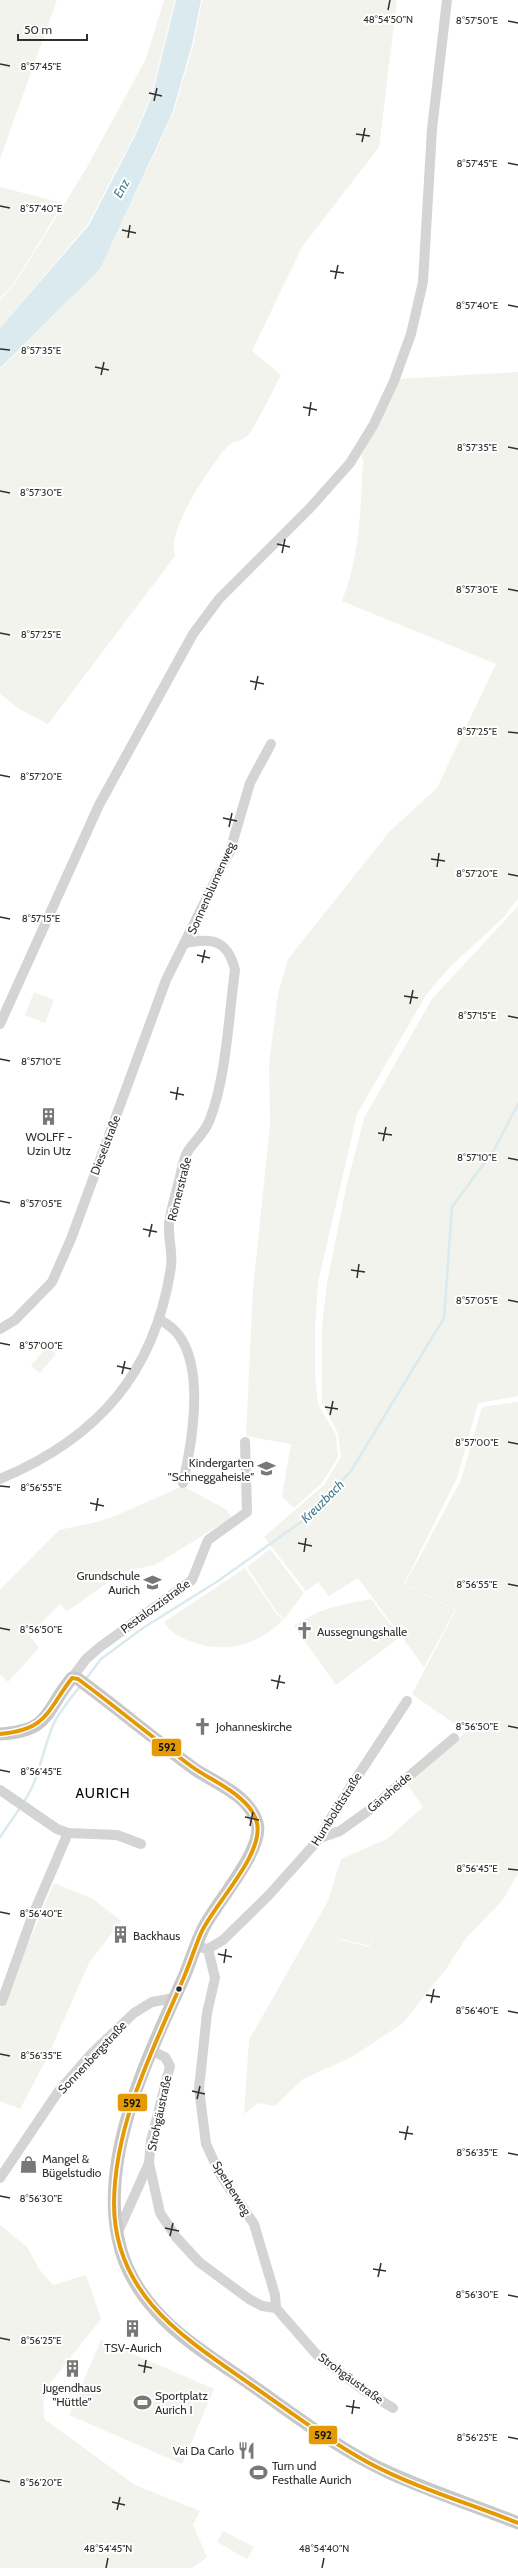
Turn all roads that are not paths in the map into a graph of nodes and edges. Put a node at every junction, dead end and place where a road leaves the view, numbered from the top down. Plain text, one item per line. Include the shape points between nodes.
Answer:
1 (447, 0) edge
2 (271, 744) dead end
3 (186, 943) junction
4 (0, 1024) edge
5 (159, 1319) junction
6 (0, 1329) edge
7 (245, 1442) dead end
8 (0, 1479) edge
9 (184, 1483) dead end
10 (79, 1680) junction
11 (407, 1701) dead end
12 (0, 1734) edge
13 (454, 1738) dead end
14 (0, 1790) edge
15 (68, 1833) junction
16 (320, 1838) junction
17 (141, 1844) dead end
18 (203, 1948) junction
19 (174, 1998) junction
20 (2, 2001) dead end
21 (150, 2050) junction
22 (149, 2163) junction
23 (0, 2178) edge
24 (117, 2237) junction
25 (276, 2308) junction
26 (393, 2408) dead end
27 (518, 2523) edge

1 - 4 street via 431,136 427,247 423,282 411,334 394,380 374,424 350,463 305,514 218,599 193,634 99,804
2 - 3 street, Sonnenblumenweg via 250,783 230,851
3 - 5 street, Römerstraße via 205,940 219,944 229,952 235,970 225,1048 212,1113 203,1133 186,1156 172,1206 169,1226 171,1266
3 - 6 street, Dieselstraße via 177,955 166,980 71,1239 52,1282 15,1320
5 - 8 street, Römerstraße via 150,1344 134,1373 104,1412 76,1438 23,1469
5 - 9 street via 172,1327 182,1340 192,1378 193,1422
7 - 10 street, Pestalozzistraße via 247,1512 208,1540 192,1580 86,1659
10 - 12 main road via 36,1727 27,1731
10 - 18 main road via 197,1771 225,1786 249,1809 257,1823 255,1846 212,1913
11 - 16 street, Humboldtstraße via 336,1809
13 - 16 street, Gänsheide via 368,1811 340,1831
14 - 15 street via 57,1829
15 - 17 street via 117,1835
15 - 20 street via 32,1917
16 - 18 street, Humboldtstraße via 268,1896 223,1940
18 - 19 main road
18 - 25 street, Sperberweg via 214,1978 207,2013 199,2089 206,2144 221,2176 254,2224 275,2295
19 - 21 main road
19 - 23 street, Sonnenbergstraße via 152,2002 134,2013 91,2054 58,2092
21 - 22 street, Strohgäustraße via 165,2057 170,2066 151,2141
21 - 24 main road via 118,2160 114,2202
22 - 24 street
22 - 25 street, Strohgäustraße via 160,2213 176,2237 199,2262 223,2281 262,2306
24 - 27 main road via 140,2292 158,2313 215,2360 315,2431 348,2451 392,2473
25 - 26 street, Strohgäustraße via 317,2355 365,2391

